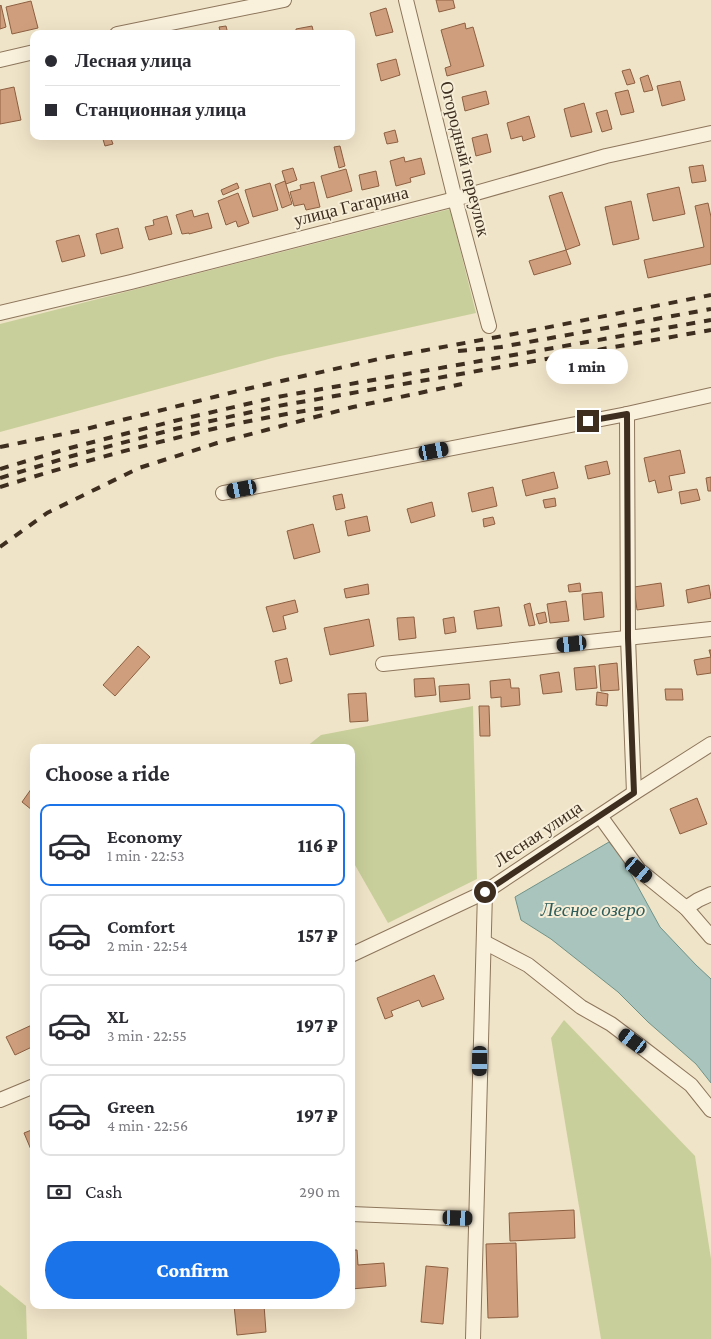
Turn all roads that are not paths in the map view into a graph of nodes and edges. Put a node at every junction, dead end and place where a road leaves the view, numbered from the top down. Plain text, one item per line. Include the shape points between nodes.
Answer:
1 (284, 0) edge
2 (406, 0) edge
3 (137, 30) edge
4 (30, 53) edge
5 (0, 60) edge
6 (711, 133) edge
7 (454, 199) junction
8 (0, 313) edge
9 (489, 326) dead end
10 (711, 395) edge
11 (627, 414) junction
12 (223, 493) dead end
13 (711, 629) edge
14 (628, 638) junction
15 (383, 664) dead end
16 (711, 744) edge
17 (634, 793) junction
18 (600, 816) junction
19 (485, 892) junction
20 (711, 894) edge
21 (686, 908) junction
22 (711, 937) edge
23 (484, 942) junction
24 (355, 954) edge
25 (30, 1088) edge
26 (0, 1100) edge
27 (711, 1110) edge
28 (355, 1214) edge
29 (476, 1219) junction
30 (473, 1339) edge

1 - 3 street
2 - 7 street, Огородный переулок
4 - 5 street
6 - 7 street, улица Гагарина via 606,156
7 - 8 street, улица Гагарина
7 - 9 street, Огородный переулок
10 - 11 street
11 - 12 street
11 - 14 street
13 - 14 street
14 - 15 street
14 - 17 street
16 - 17 street, Лесная улица
17 - 18 street, Лесная улица
18 - 19 street, Лесная улица
18 - 21 street via 639,870
19 - 23 street
19 - 24 street, Лесная улица
20 - 21 street
21 - 22 street
23 - 27 street via 528,964 581,1007 611,1024 691,1085
23 - 29 street
25 - 26 street
28 - 29 street
29 - 30 street

